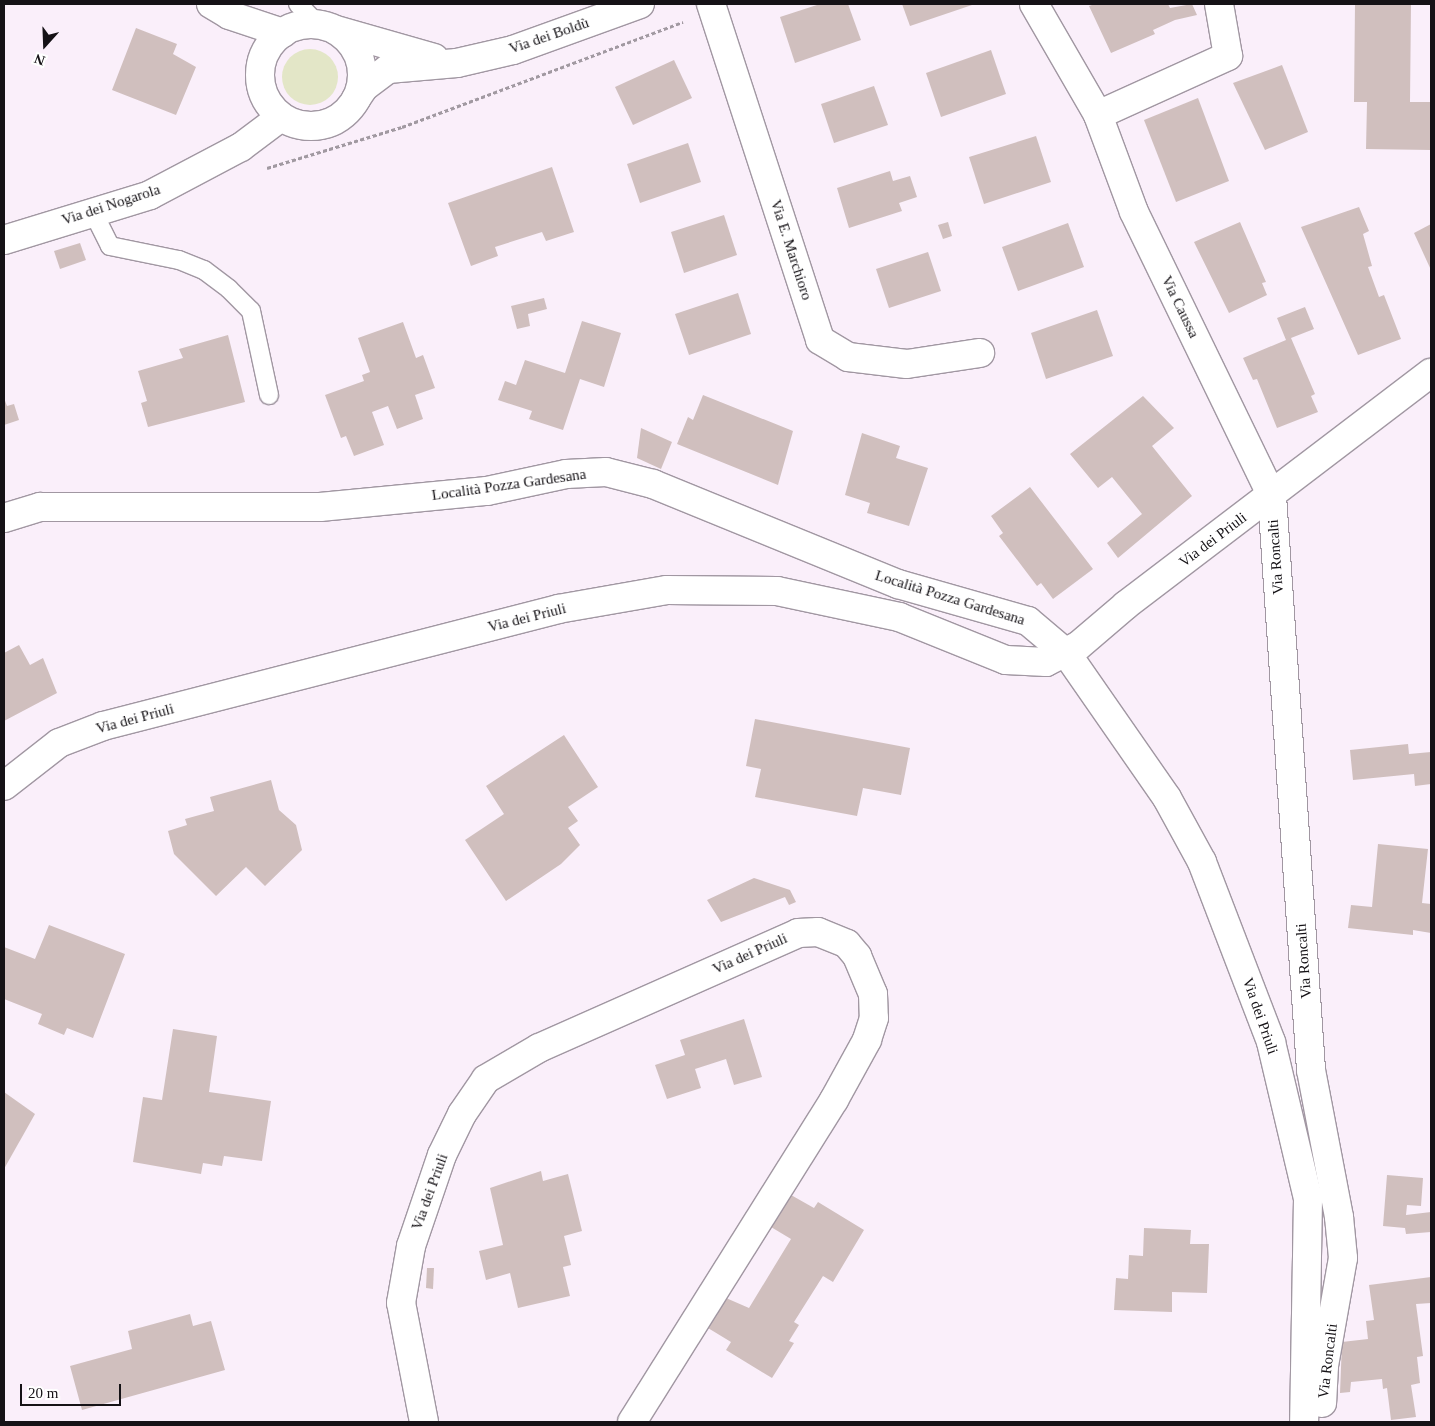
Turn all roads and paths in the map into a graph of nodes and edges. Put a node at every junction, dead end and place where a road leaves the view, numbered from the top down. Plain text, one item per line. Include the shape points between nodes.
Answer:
1 (298, 4) edge
2 (640, 4) edge
3 (1034, 4) edge
4 (1219, 4) edge
5 (712, 5) edge
6 (220, 10) edge
7 (322, 26) junction
8 (282, 33) junction
9 (262, 61) junction
10 (457, 62) junction
11 (262, 92) junction
12 (354, 103) junction
13 (1098, 115) junction
14 (281, 117) junction
15 (241, 147) junction
16 (265, 168) dead end
17 (92, 210) junction
18 (4, 240) edge
19 (980, 353) dead end
20 (1431, 374) edge
21 (269, 396) dead end
22 (1272, 496) junction
23 (4, 518) edge
24 (1067, 654) junction
25 (4, 786) edge
26 (424, 1422) edge
27 (632, 1422) edge
28 (1304, 1422) edge
29 (1321, 1422) edge

1 - 7 lane
2 - 10 street, Via dei Boldù via 513,50
3 - 13 street, Via Caussa
4 - 13 street via 1228,56
5 - 16 path via 668,30 402,127
5 - 19 street, Via E. Marchioro via 820,340 848,357 907,364
6 - 8 street
6 - 9 street
7 - 8 street, Via dei Boldù via 293,27
7 - 10 street, Via dei Boldù via 419,56
7 - 12 street via 340,34 359,58 360,89
8 - 9 street
9 - 11 street
10 - 12 street, Via dei Boldù via 388,70 364,87
11 - 14 street
11 - 15 street
12 - 14 street, Via dei Boldù via 328,123 304,125
13 - 22 street, Via Caussa via 1134,212
14 - 15 street, Via dei Nogarola
15 - 17 street, Via dei Nogarola via 150,195
17 - 18 street, Via dei Nogarola
17 - 21 lane via 110,246 179,260 204,270 251,311
20 - 22 street, Via dei Priuli
22 - 24 street, Via dei Priuli
22 - 29 street, Via Roncalti via 1311,1070 1339,1217 1343,1258 1324,1366
23 - 24 street, Località Pozza Gardesana via 40,507 320,507 487,491 566,474 606,472 654,484 898,584 1028,621
24 - 25 street, Via dei Priuli via 1046,662 1006,660 900,617 777,591 667,590 558,609 103,726 60,742
24 - 28 street, Via dei Priuli via 1162,790 1202,862 1271,1042 1308,1199
26 - 27 street, Via dei Priuli via 401,1303 411,1246 442,1155 462,1114 486,1079 539,1048 798,933 818,932 847,944 857,956 873,994 874,1018 867,1040 834,1100

